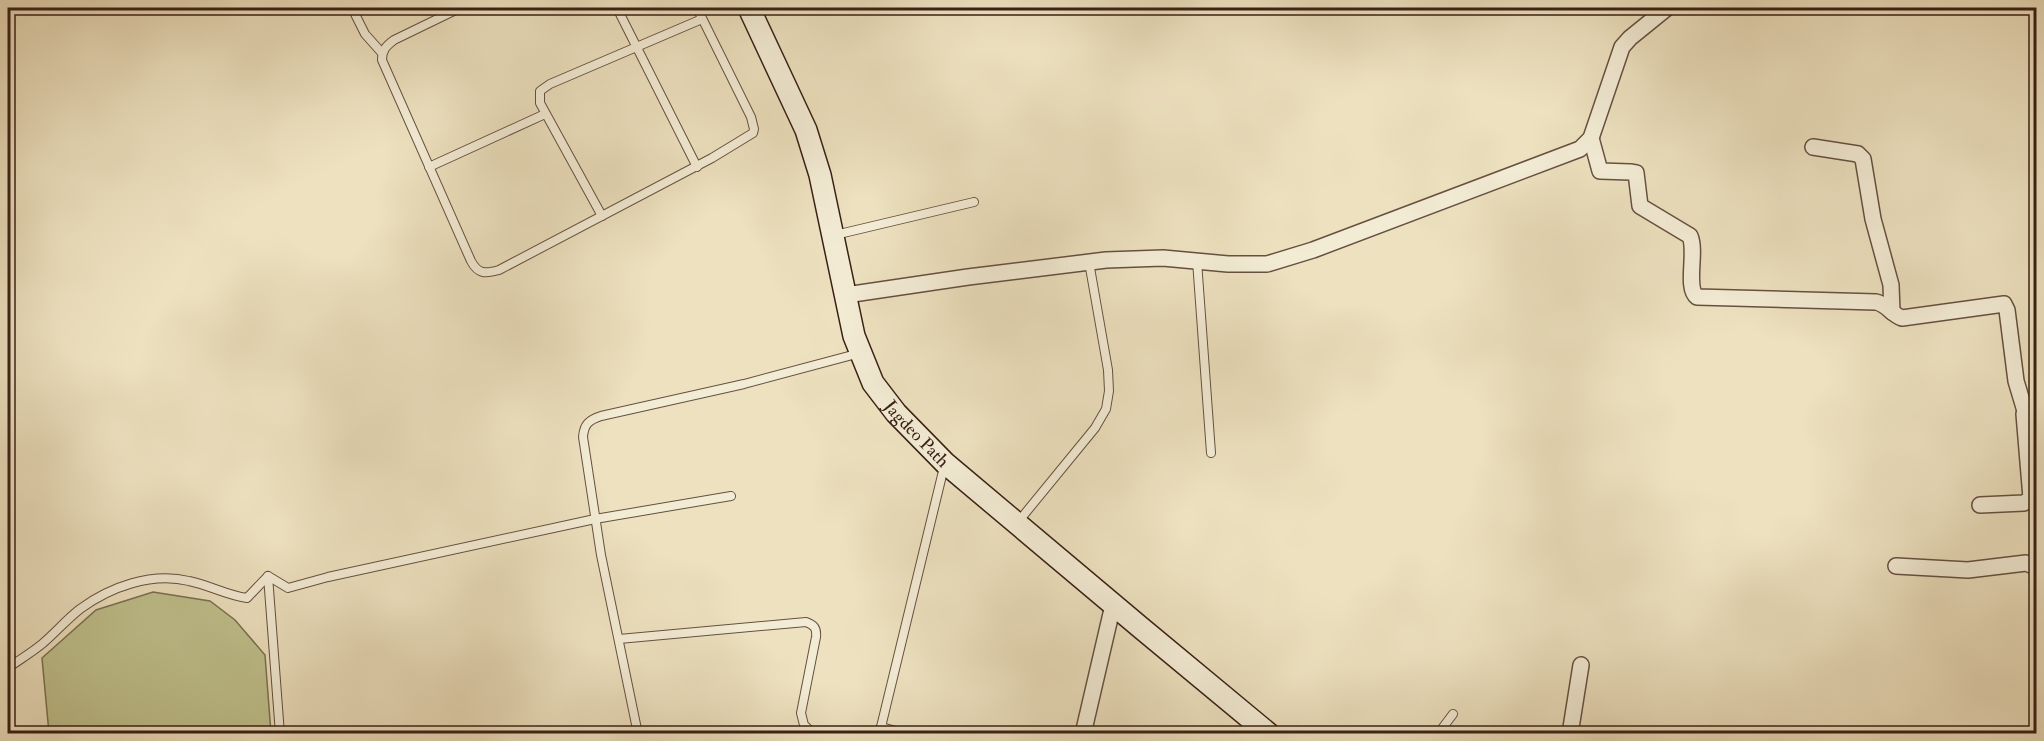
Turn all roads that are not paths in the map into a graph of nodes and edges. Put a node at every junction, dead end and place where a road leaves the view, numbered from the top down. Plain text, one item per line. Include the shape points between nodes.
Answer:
1 (352, 8) edge
2 (460, 8) edge
3 (617, 8) edge
4 (697, 8) edge
5 (749, 8) edge
6 (1667, 8) edge
7 (702, 19) junction
8 (637, 48) junction
9 (382, 53) junction
10 (545, 114) junction
11 (1591, 138) junction
12 (1812, 147) dead end
13 (697, 166) junction
14 (429, 167) junction
15 (974, 202) dead end
16 (602, 216) junction
17 (833, 236) junction
18 (1197, 261) junction
19 (1089, 262) junction
20 (846, 295) junction
21 (1892, 312) junction
22 (861, 353) junction
23 (2031, 408) edge
24 (1211, 453) dead end
25 (945, 463) junction
26 (731, 496) dead end
27 (1980, 505) dead end
28 (596, 519) junction
29 (1017, 523) junction
30 (1896, 566) dead end
31 (2037, 567) edge
32 (268, 576) junction
33 (1113, 605) junction
34 (619, 639) junction
35 (8, 642) edge
36 (1581, 665) dead end
37 (10, 666) edge
38 (1453, 714) dead end
39 (879, 730) edge
40 (810, 732) edge
41 (280, 734) edge
42 (638, 734) edge
43 (908, 734) edge
44 (1083, 734) edge
45 (1269, 734) edge
46 (1438, 734) edge
47 (1570, 734) edge

1 - 9 lane via 365,34
2 - 9 lane via 394,40
3 - 8 lane
4 - 7 lane
5 - 17 main road, Jagdeo Path via 806,130
6 - 11 street via 1622,48
7 - 8 lane
7 - 13 lane via 754,129
8 - 10 lane via 543,88 539,98
8 - 13 lane
9 - 14 lane via 384,67
10 - 14 lane
10 - 16 lane
11 - 18 street via 1572,153 1287,258 1267,264
11 - 21 street via 1600,171 1636,174 1640,206 1690,236 1691,286 1695,296 1876,302
12 - 21 street via 1858,154 1863,159 1891,285
13 - 16 lane
14 - 16 lane via 471,261 483,273 499,270
15 - 17 lane
17 - 20 main road, Jagdeo Path
18 - 19 street via 1136,258
18 - 24 lane
19 - 20 street
19 - 29 lane via 1108,370 1110,392 1106,409 1095,428
20 - 22 main road, Jagdeo Path
21 - 23 street via 1902,318 2004,304 2016,381
22 - 25 main road, Jagdeo Path via 884,398
22 - 28 lane via 589,421 583,437
23 - 27 street via 2031,498 2024,503
25 - 29 main road, Jagdeo Path
25 - 39 lane
26 - 28 lane
28 - 32 lane via 288,588
28 - 34 lane
29 - 33 main road, Jagdeo Path
30 - 31 street via 1968,570 2026,562
32 - 37 lane via 247,598 166,578 119,587 79,610 44,643
32 - 41 lane
33 - 44 street
33 - 45 main road, Jagdeo Path
34 - 40 lane via 811,624 816,637 801,713
34 - 42 lane
35 - 37 lane
36 - 47 street
38 - 46 lane
39 - 43 lane

